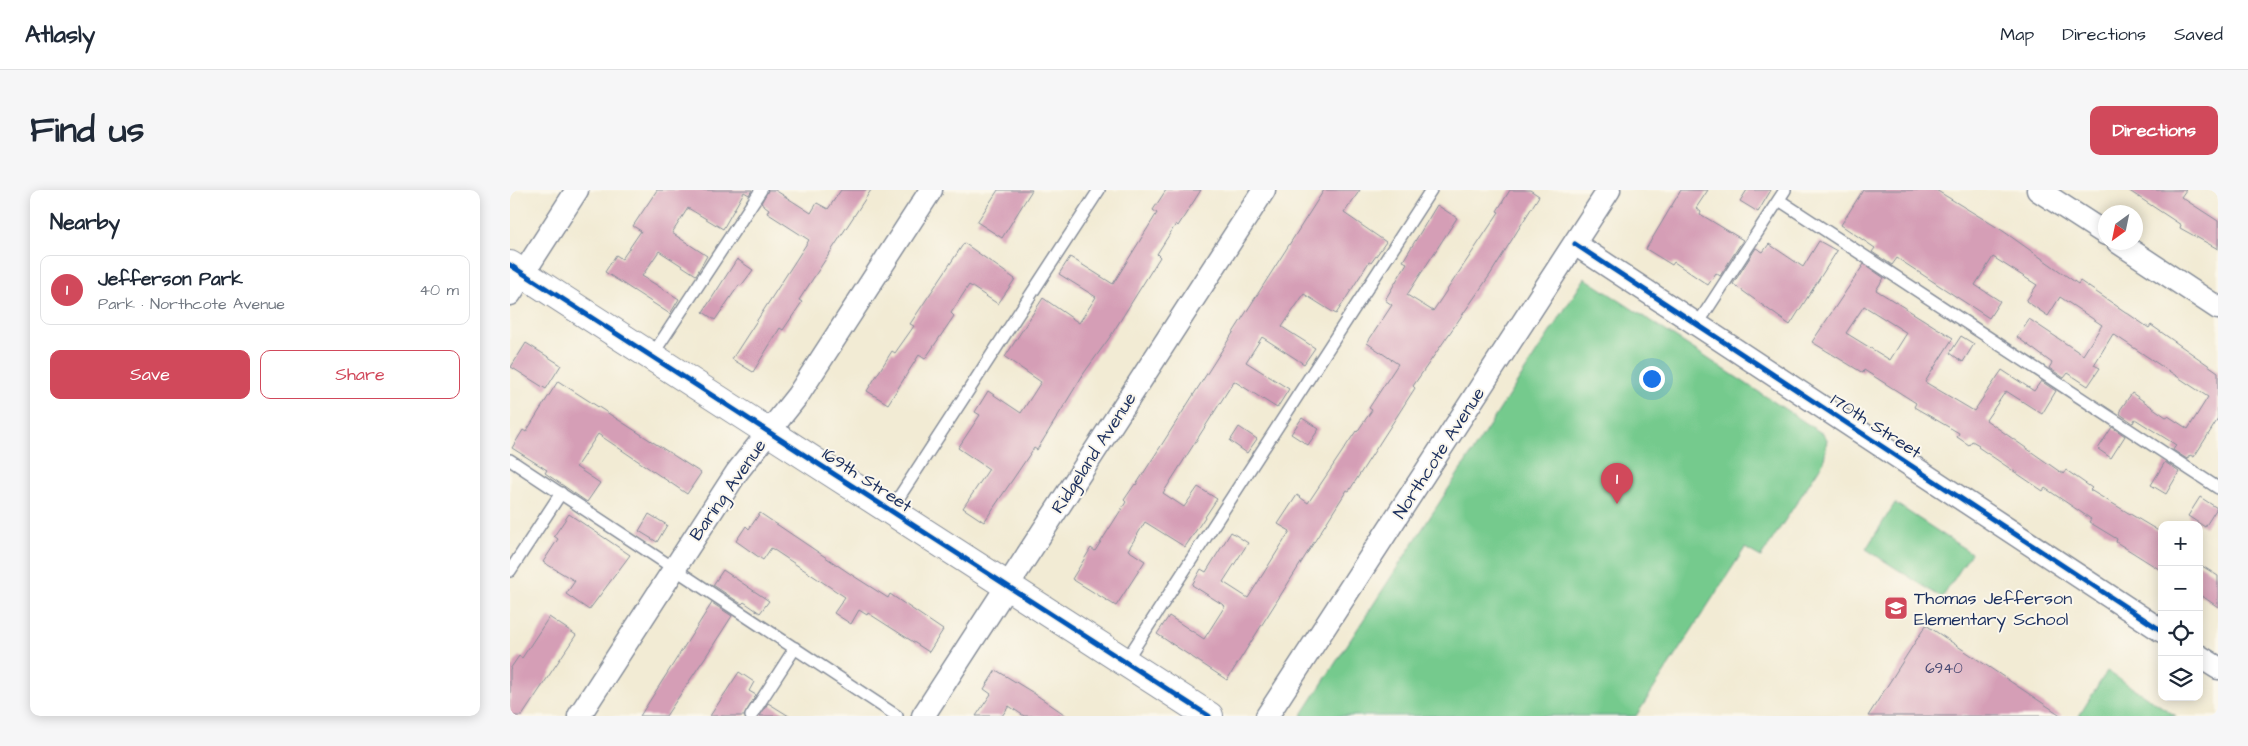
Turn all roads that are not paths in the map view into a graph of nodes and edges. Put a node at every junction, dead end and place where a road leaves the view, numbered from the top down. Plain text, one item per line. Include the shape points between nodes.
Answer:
1 (577, 190) edge
2 (761, 190) edge
3 (931, 190) edge
4 (1098, 190) edge
5 (1264, 190) edge
6 (1431, 190) edge
7 (1609, 190) edge
8 (2038, 190) edge
9 (1782, 195) edge
10 (2098, 229) edge
11 (1575, 244) junction
12 (2130, 250) edge
13 (514, 278) edge
14 (2218, 308) edge
15 (1697, 325) junction
16 (651, 357) junction
17 (768, 432) junction
18 (510, 460) edge
19 (2218, 488) edge
20 (561, 493) junction
21 (890, 511) junction
22 (675, 568) junction
23 (510, 572) edge
24 (1007, 587) junction
25 (2158, 628) edge
26 (795, 648) junction
27 (2203, 659) edge
28 (1125, 662) junction
29 (2218, 668) edge
30 (578, 716) edge
31 (751, 716) edge
32 (897, 716) edge
33 (923, 716) edge
34 (1209, 716) edge
35 (1267, 716) edge

1 - 13 street
2 - 16 lane
3 - 17 street, Baring Avenue via 798,395
4 - 21 lane
5 - 24 street, Ridgeland Avenue
6 - 28 lane
7 - 11 street, Northcote Avenue
8 - 10 street
9 - 15 lane
9 - 19 lane
11 - 15 street, 170th Street
11 - 35 street, Northcote Avenue
12 - 14 street
13 - 16 street, 169th Street
15 - 25 street, 170th Street
16 - 17 street, 169th Street
17 - 21 street, 169th Street
17 - 22 street, Baring Avenue via 737,472
18 - 20 lane
20 - 22 lane
20 - 23 lane
21 - 24 street, 169th Street
22 - 26 lane
22 - 30 street, Baring Avenue
24 - 28 street, 169th Street
24 - 33 street, Ridgeland Avenue
26 - 31 lane
26 - 32 lane
27 - 29 street
28 - 34 street, 169th Street

